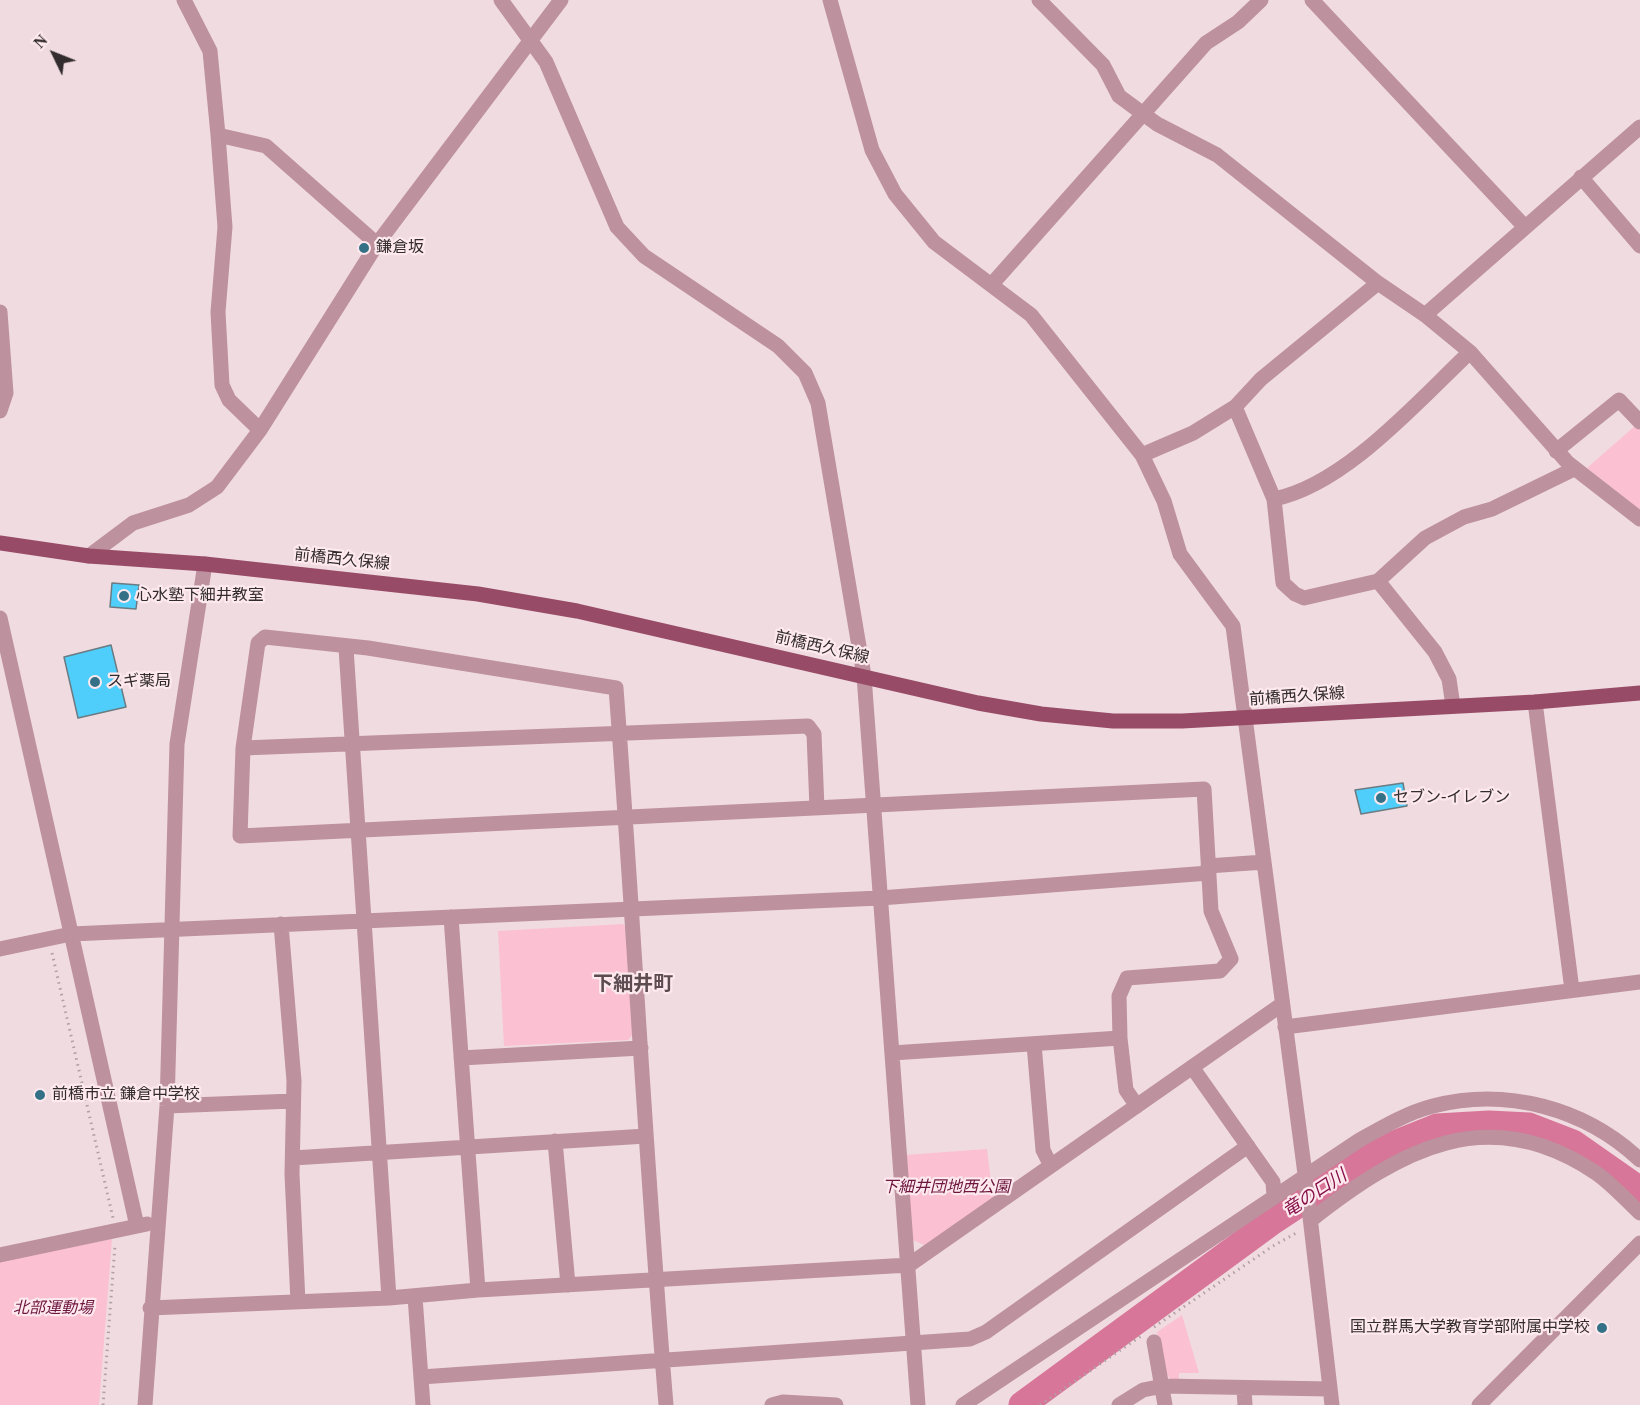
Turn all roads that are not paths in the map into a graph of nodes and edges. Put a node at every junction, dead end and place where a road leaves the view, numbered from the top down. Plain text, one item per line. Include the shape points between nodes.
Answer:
1 (184, 0) edge
2 (501, 0) edge
3 (561, 0) edge
4 (830, 0) edge
5 (1039, 0) edge
6 (1261, 0) edge
7 (1312, 0) edge
8 (530, 40) junction
9 (1143, 112) junction
10 (1640, 128) edge
11 (219, 135) junction
12 (1581, 177) junction
13 (1524, 226) junction
14 (378, 244) junction
15 (1640, 246) edge
16 (1378, 283) junction
17 (992, 284) junction
18 (0, 312) edge
19 (1425, 315) junction
20 (1470, 352) junction
21 (1235, 407) junction
22 (0, 411) edge
23 (1640, 422) edge
24 (260, 430) junction
25 (1556, 451) junction
26 (1142, 455) junction
27 (1574, 468) junction
28 (1274, 499) junction
29 (1640, 519) edge
30 (0, 543) edge
31 (89, 556) junction
32 (205, 564) junction
33 (1378, 581) junction
34 (0, 618) edge
35 (346, 648) junction
36 (864, 676) junction
37 (1640, 693) edge
38 (1535, 702) junction
39 (1453, 705) junction
40 (1246, 718) junction
41 (619, 734) junction
42 (353, 744) junction
43 (243, 748) junction
44 (873, 805) junction
45 (817, 808) junction
46 (626, 817) junction
47 (358, 830) junction
48 (1264, 862) junction
49 (1209, 870) junction
50 (880, 898) junction
51 (633, 909) junction
52 (451, 917) junction
53 (364, 920) junction
54 (281, 924) junction
55 (171, 929) junction
56 (71, 934) junction
57 (0, 949) edge
58 (1640, 982) edge
59 (1572, 990) junction
60 (1281, 1005) junction
61 (1285, 1027) junction
62 (1120, 1038) junction
63 (1034, 1044) junction
64 (641, 1048) junction
65 (892, 1053) junction
66 (461, 1058) junction
67 (1192, 1068) junction
68 (293, 1101) junction
69 (168, 1106) junction
70 (1137, 1106) junction
71 (646, 1136) junction
72 (555, 1142) junction
73 (1248, 1146) junction
74 (468, 1147) junction
75 (379, 1152) junction
76 (293, 1158) junction
77 (1640, 1160) edge
78 (1051, 1166) junction
79 (1306, 1177) junction
80 (1274, 1196) junction
81 (1640, 1213) edge
82 (1310, 1217) junction
83 (158, 1223) junction
84 (137, 1226) junction
85 (1640, 1243) edge
86 (0, 1255) edge
87 (909, 1265) junction
88 (655, 1281) junction
89 (568, 1285) junction
90 (478, 1290) junction
91 (415, 1297) junction
92 (389, 1298) junction
93 (298, 1302) junction
94 (150, 1308) junction
95 (1149, 1335) road end
96 (914, 1343) junction
97 (662, 1360) junction
98 (421, 1377) junction
99 (1163, 1386) junction
100 (1244, 1389) junction
101 (1331, 1397) edge
102 (145, 1405) edge
103 (423, 1405) edge
104 (666, 1405) edge
105 (772, 1405) edge
106 (836, 1405) edge
107 (918, 1405) edge
108 (963, 1405) edge
109 (1119, 1405) edge
110 (1165, 1405) edge
111 (1245, 1405) edge
112 (1479, 1405) edge

1 - 11 street via 210,51
2 - 8 street
3 - 8 street
4 - 17 street via 872,150 895,194 934,242
5 - 9 street via 1103,65 1119,96
6 - 9 street via 1238,22 1206,43
7 - 13 street
8 - 14 street
8 - 36 street via 546,62 617,227 644,256 778,346 805,373 818,403
9 - 16 street via 1157,124 1217,154
9 - 17 street
10 - 12 street
11 - 14 street via 266,146
11 - 24 street via 225,227 218,312 222,385 229,400
12 - 13 street
12 - 15 street
13 - 19 street
14 - 24 street
16 - 19 street
16 - 21 street via 1261,379
17 - 26 street via 1031,315
18 - 22 street via 6,393
19 - 20 street
20 - 25 street
20 - 28 street via 1357,458 1289,496
21 - 26 street via 1192,433
21 - 28 street
23 - 25 street via 1619,400
24 - 31 street via 217,487 189,505 133,523
25 - 27 street
26 - 40 street via 1164,501 1180,554 1233,626
27 - 29 street
27 - 33 street via 1425,538
28 - 33 street via 1282,583 1295,594 1304,598
30 - 31 main road, 前橋西久保線
31 - 32 main road, 前橋西久保線
32 - 36 main road, 前橋西久保線 via 478,594 577,611
32 - 55 street via 177,744
33 - 39 street via 1435,652 1449,679
34 - 56 street
35 - 41 street via 368,648 616,688
35 - 42 street
35 - 43 street via 265,637 258,643
36 - 40 main road, 前橋西久保線 via 1041,714 1113,721
36 - 44 street
37 - 38 main road, 前橋西久保線
38 - 39 main road, 前橋西久保線
38 - 59 street
39 - 40 main road, 前橋西久保線
40 - 48 street
41 - 42 street
41 - 45 street via 808,726 814,734
41 - 46 street
42 - 43 street
42 - 47 street
43 - 47 street via 240,836
44 - 45 street
44 - 49 street via 1204,789
44 - 50 street
45 - 46 street
46 - 47 street
46 - 51 street
47 - 53 street
48 - 49 street
48 - 60 street
49 - 50 street
49 - 62 street via 1211,911 1231,959 1220,970 1127,978 1119,996
50 - 51 street
50 - 65 street
51 - 52 street
51 - 64 street
52 - 53 street
52 - 66 street
53 - 54 street
53 - 75 street
54 - 55 street
54 - 68 street
55 - 56 street
55 - 69 street
56 - 57 street
56 - 84 street
58 - 59 street
59 - 61 street
60 - 61 street
60 - 67 street
61 - 79 street
62 - 63 street
62 - 70 street via 1126,1090
63 - 65 street
63 - 78 street via 1043,1150
64 - 66 street
64 - 71 street
65 - 87 street
66 - 74 street
67 - 70 street
67 - 73 street
68 - 69 street
68 - 76 street
69 - 83 street
70 - 78 street
71 - 72 street
71 - 88 street
72 - 74 street
72 - 89 street
73 - 80 street via 1273,1182
73 - 96 street via 986,1332 970,1339
74 - 75 street
74 - 90 street
75 - 76 street
75 - 92 street
76 - 93 street
77 - 79 street via 1589,1122 1537,1104 1482,1097 1432,1107 1391,1123
78 - 87 street
79 - 80 street
79 - 82 street
80 - 108 street
81 - 82 street via 1598,1175 1553,1149 1502,1138 1430,1146 1407,1155
82 - 101 street
83 - 84 street
83 - 94 street
84 - 86 street
85 - 112 street
87 - 88 street
87 - 96 street
88 - 89 street
88 - 97 street
89 - 90 street
90 - 91 street
91 - 92 street
91 - 98 street
92 - 93 street
93 - 94 street
94 - 102 street
95 - 99 street
96 - 97 street
96 - 107 street
97 - 98 street
97 - 104 street
98 - 103 street
99 - 100 street
99 - 109 street via 1143,1389
99 - 110 street
100 - 101 street
100 - 111 street
105 - 106 street

